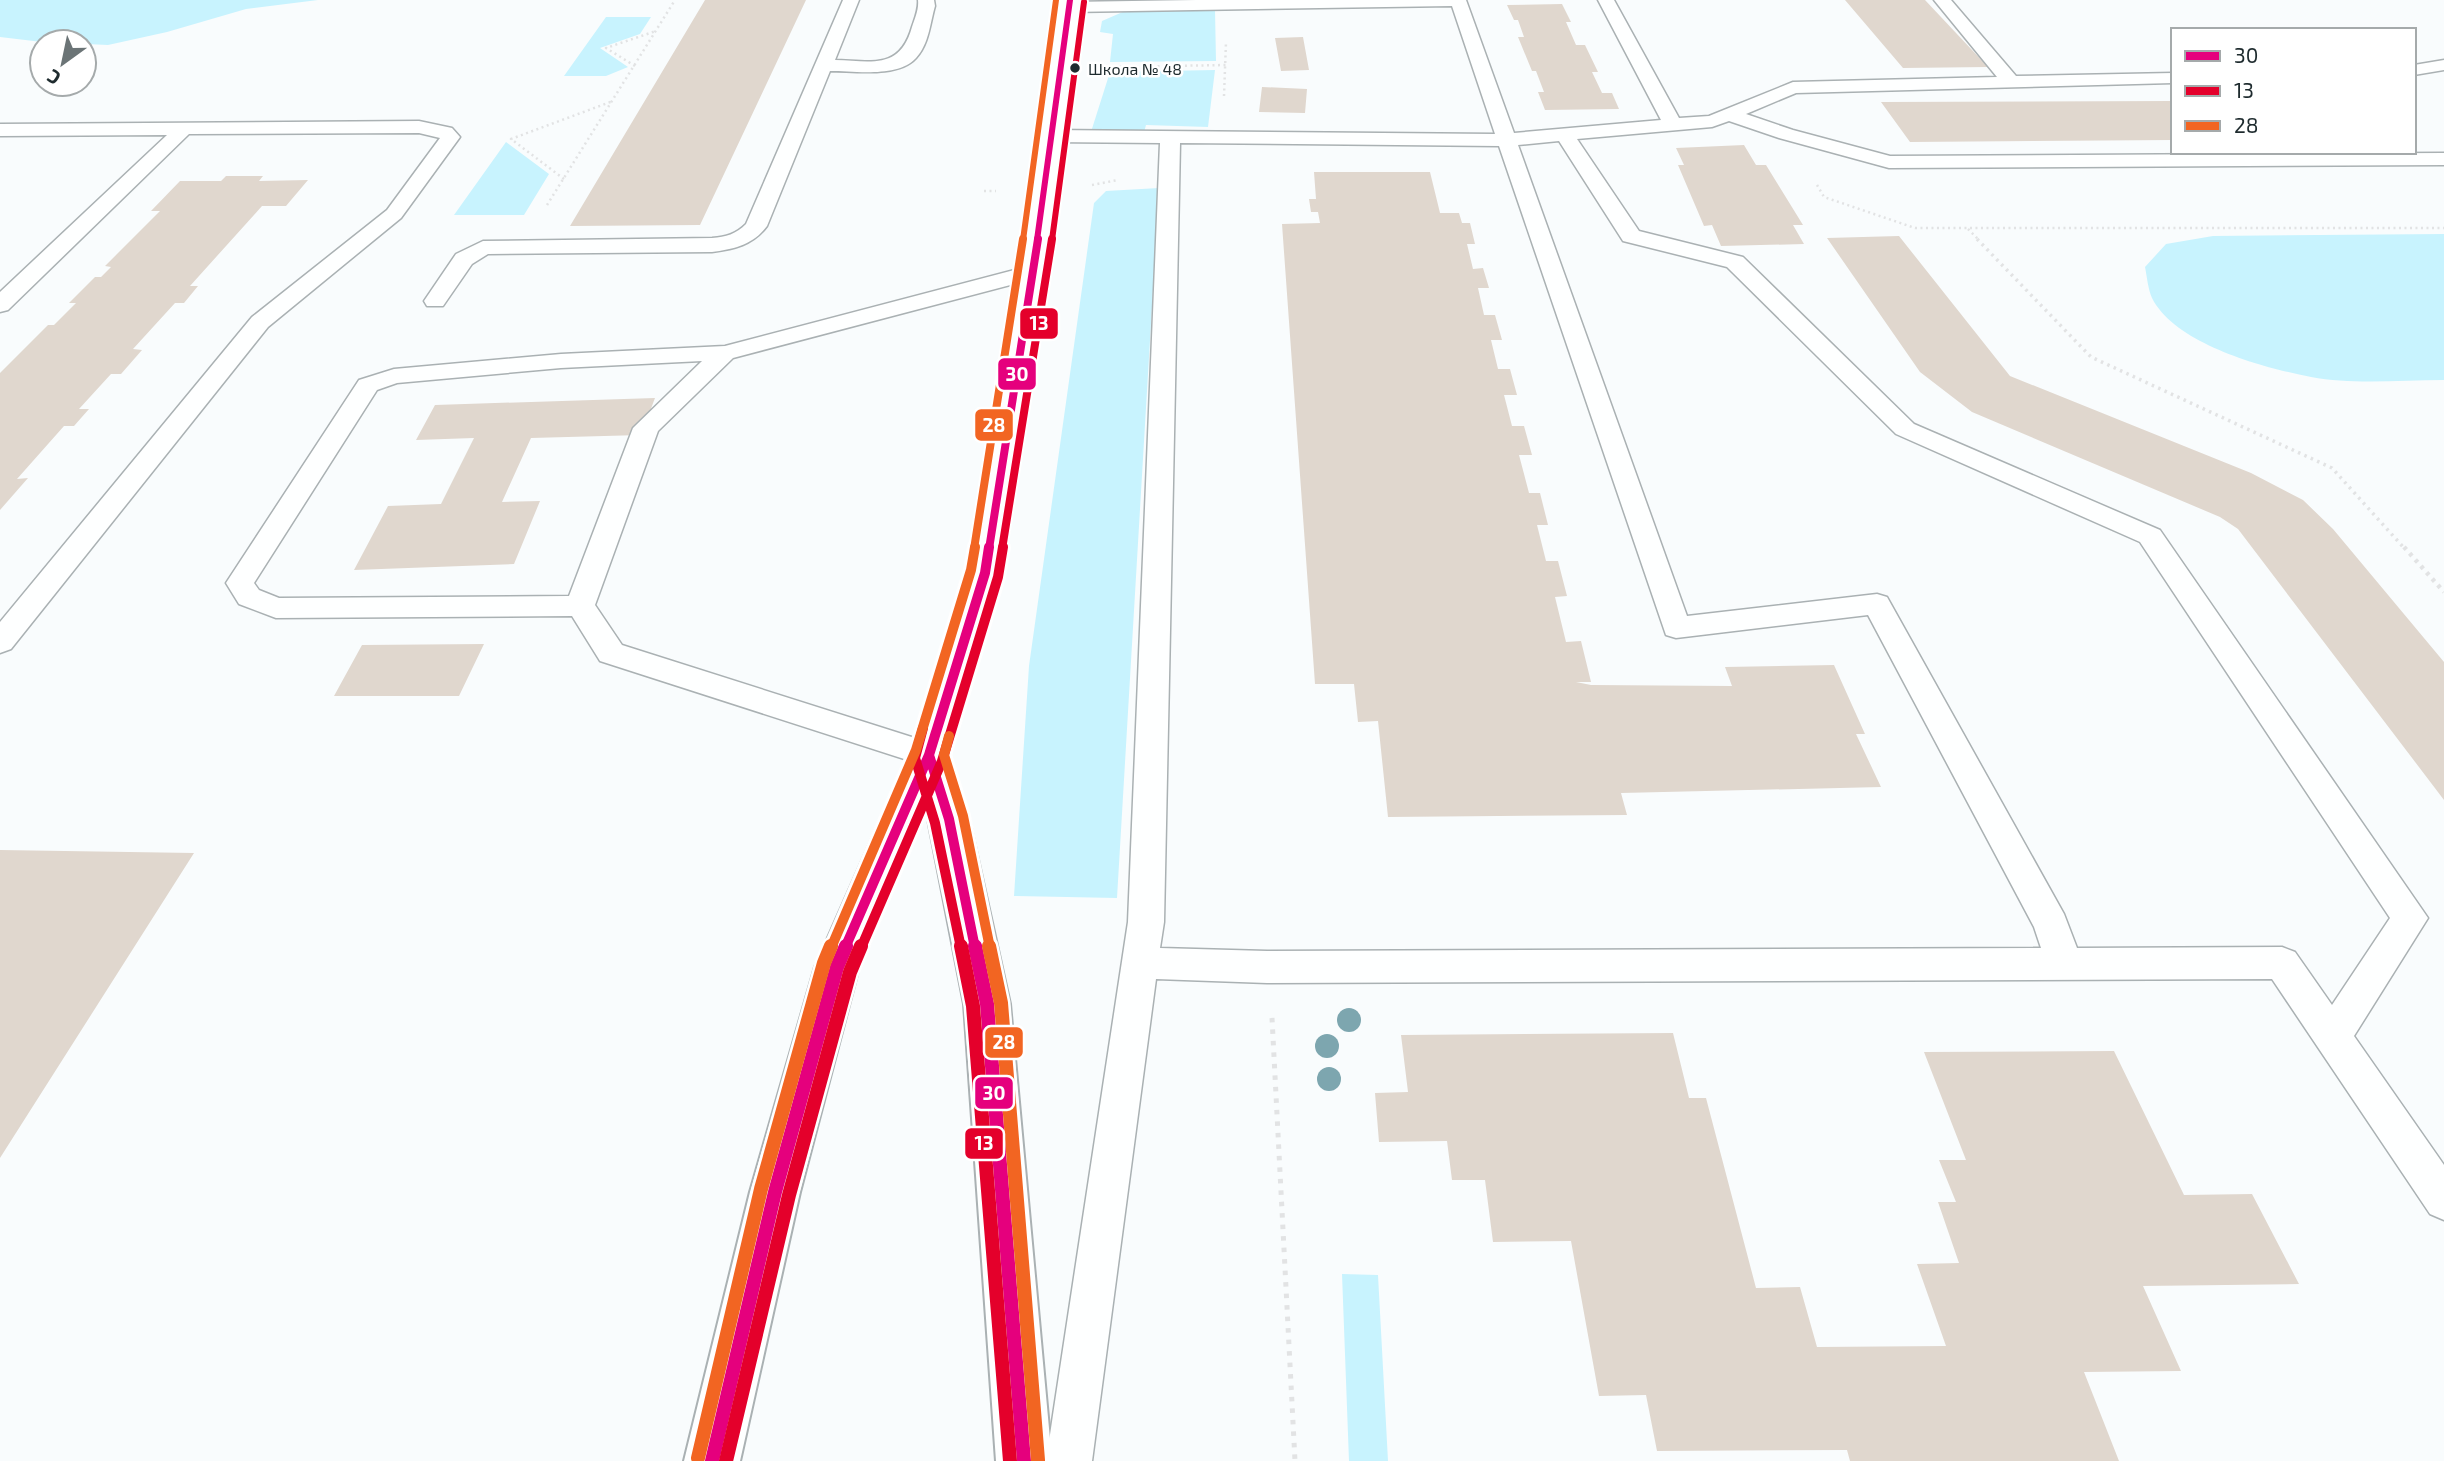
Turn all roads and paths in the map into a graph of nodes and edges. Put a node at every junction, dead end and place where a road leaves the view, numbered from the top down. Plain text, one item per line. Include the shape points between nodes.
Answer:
1 (675, 0) edge
2 (851, 0) edge
3 (926, 0) edge
4 (1458, 0) edge
5 (1606, 0) edge
6 (1942, 0) edge
7 (1287, 2) edge
8 (1069, 4) edge
9 (1227, 5) junction
10 (658, 30) junction
11 (824, 65) junction
12 (1226, 65) junction
13 (2444, 65) edge
14 (635, 66) junction
15 (1106, 67) dead end
16 (2416, 70) edge
17 (2171, 78) edge
18 (2011, 82) junction
19 (613, 100) junction
20 (1728, 114) junction
21 (1674, 124) junction
22 (184, 129) junction
23 (0, 130) edge
24 (1564, 134) junction
25 (1786, 134) junction
26 (1050, 136) junction
27 (1170, 139) junction
28 (1223, 139) junction
29 (1506, 140) junction
30 (2444, 159) edge
31 (564, 179) junction
32 (2444, 228) edge
33 (1968, 229) junction
34 (521, 247) junction
35 (1033, 272) junction
36 (435, 301) dead end
37 (0, 305) edge
38 (725, 353) junction
39 (2444, 592) edge
40 (580, 606) junction
41 (0, 642) edge
42 (929, 755) junction
43 (2064, 962) junction
44 (1140, 963) junction
45 (1267, 967) junction
46 (2333, 1036) junction
47 (2444, 1200) edge
48 (712, 1461) edge
49 (1024, 1461) edge
50 (1069, 1461) edge
51 (1295, 1461) edge

1 - 10 path
2 - 11 lane
3 - 11 lane via 907,57 885,65
4 - 7 lane
4 - 29 lane
5 - 21 lane
6 - 18 lane
7 - 9 lane
8 - 9 lane
8 - 26 street
9 - 12 path
10 - 14 path
10 - 14 path via 606,48
11 - 34 lane via 757,226 748,236 712,246
12 - 15 path
12 - 28 path
13 - 16 lane
14 - 19 path
17 - 18 lane
18 - 20 lane via 1793,88
19 - 31 path
19 - 31 path via 511,139
20 - 21 lane via 1712,121
20 - 25 lane
21 - 24 lane
22 - 23 lane
22 - 37 lane
22 - 41 lane via 419,127 450,137 394,214 260,322
24 - 29 lane
24 - 46 lane via 1631,236 1735,262 1905,429 2150,536 2410,918
25 - 30 lane via 1889,162
25 - 33 path via 1824,197 1915,228
26 - 27 lane
26 - 35 street
27 - 28 lane
27 - 44 lane via 1146,909
28 - 29 lane
29 - 43 lane via 1676,628 1877,604 2050,925
31 - 34 path
32 - 33 path
33 - 39 path via 2091,357 2332,468
34 - 36 lane via 472,252
35 - 38 lane
35 - 42 street via 985,573
38 - 40 lane via 646,428
38 - 40 lane via 394,376 369,385 240,583 249,597 276,608
40 - 42 lane via 611,653
42 - 48 street via 837,967 775,1192
42 - 49 street via 949,818 987,1004
43 - 45 lane
43 - 46 lane via 2282,963
44 - 45 lane
44 - 50 lane
45 - 51 path
46 - 47 lane

